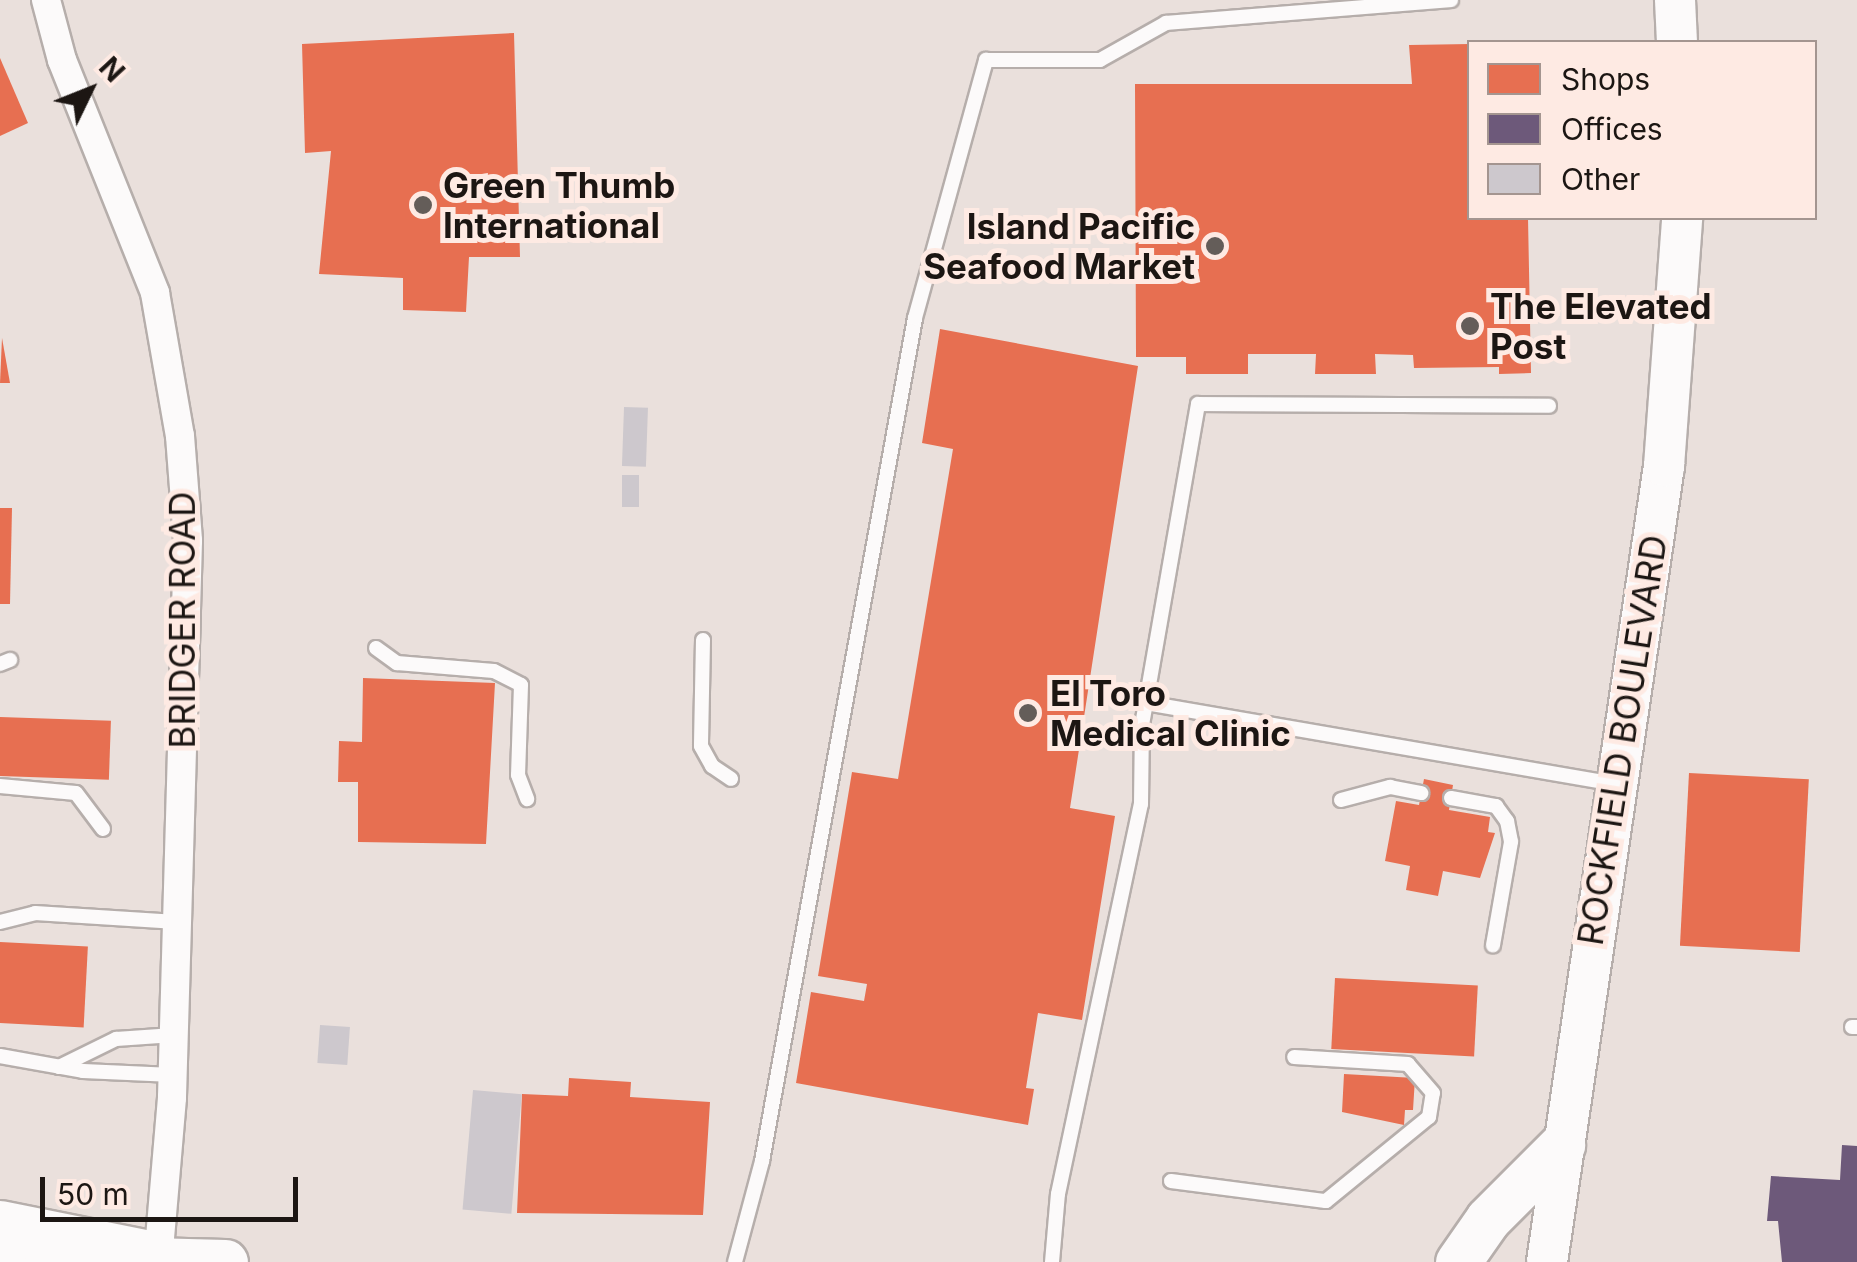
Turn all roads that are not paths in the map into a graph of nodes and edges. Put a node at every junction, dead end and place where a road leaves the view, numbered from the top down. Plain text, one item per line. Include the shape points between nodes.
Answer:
1 (46, 0) edge
2 (1451, 0) edge
3 (1675, 0) edge
4 (1677, 40) edge
5 (1682, 220) edge
6 (1550, 406) dead end
7 (704, 640) dead end
8 (376, 648) dead end
9 (1146, 703) junction
10 (731, 779) dead end
11 (1616, 784) junction
12 (0, 786) edge
13 (1421, 793) dead end
14 (1451, 798) dead end
15 (527, 800) dead end
16 (1341, 800) dead end
17 (103, 829) dead end
18 (0, 922) edge
19 (177, 922) junction
20 (1493, 946) dead end
21 (174, 1035) junction
22 (0, 1056) edge
23 (1294, 1057) dead end
24 (58, 1067) junction
25 (172, 1075) junction
26 (1562, 1145) junction
27 (1171, 1181) dead end
28 (0, 1227) edge
29 (0, 1256) edge
30 (158, 1261) edge
31 (225, 1262) edge
32 (736, 1262) edge
33 (1052, 1262) edge
34 (1458, 1262) edge
35 (1547, 1262) edge

1 - 19 street, BRIDGER ROAD via 62,60 154,293 180,436 188,541
2 - 32 lane via 1166,23 1100,60 986,60 914,318 762,1161
3 - 4 main road
5 - 11 main road, ROCKFIELD BOULEVARD via 1676,375
6 - 9 lane via 1198,404
7 - 10 lane via 701,746 712,766
8 - 15 lane via 397,663 494,671 520,685 518,775
9 - 11 lane
9 - 33 lane via 1140,804 1058,1194
11 - 26 main road, ROCKFIELD BOULEVARD
12 - 17 lane via 76,792
13 - 16 lane via 1390,787
14 - 20 lane via 1496,806 1507,821 1512,842
18 - 19 lane via 36,913
19 - 21 street, BRIDGER ROAD
21 - 24 lane via 116,1039
21 - 25 street, BRIDGER ROAD
22 - 24 lane
23 - 27 lane via 1408,1064 1426,1077 1432,1104 1418,1130 1326,1201
24 - 25 lane
25 - 30 street, BRIDGER ROAD
26 - 34 main road via 1488,1219
26 - 35 main road, ROCKFIELD BOULEVARD
28 - 30 highway
29 - 30 main road
30 - 31 main road

